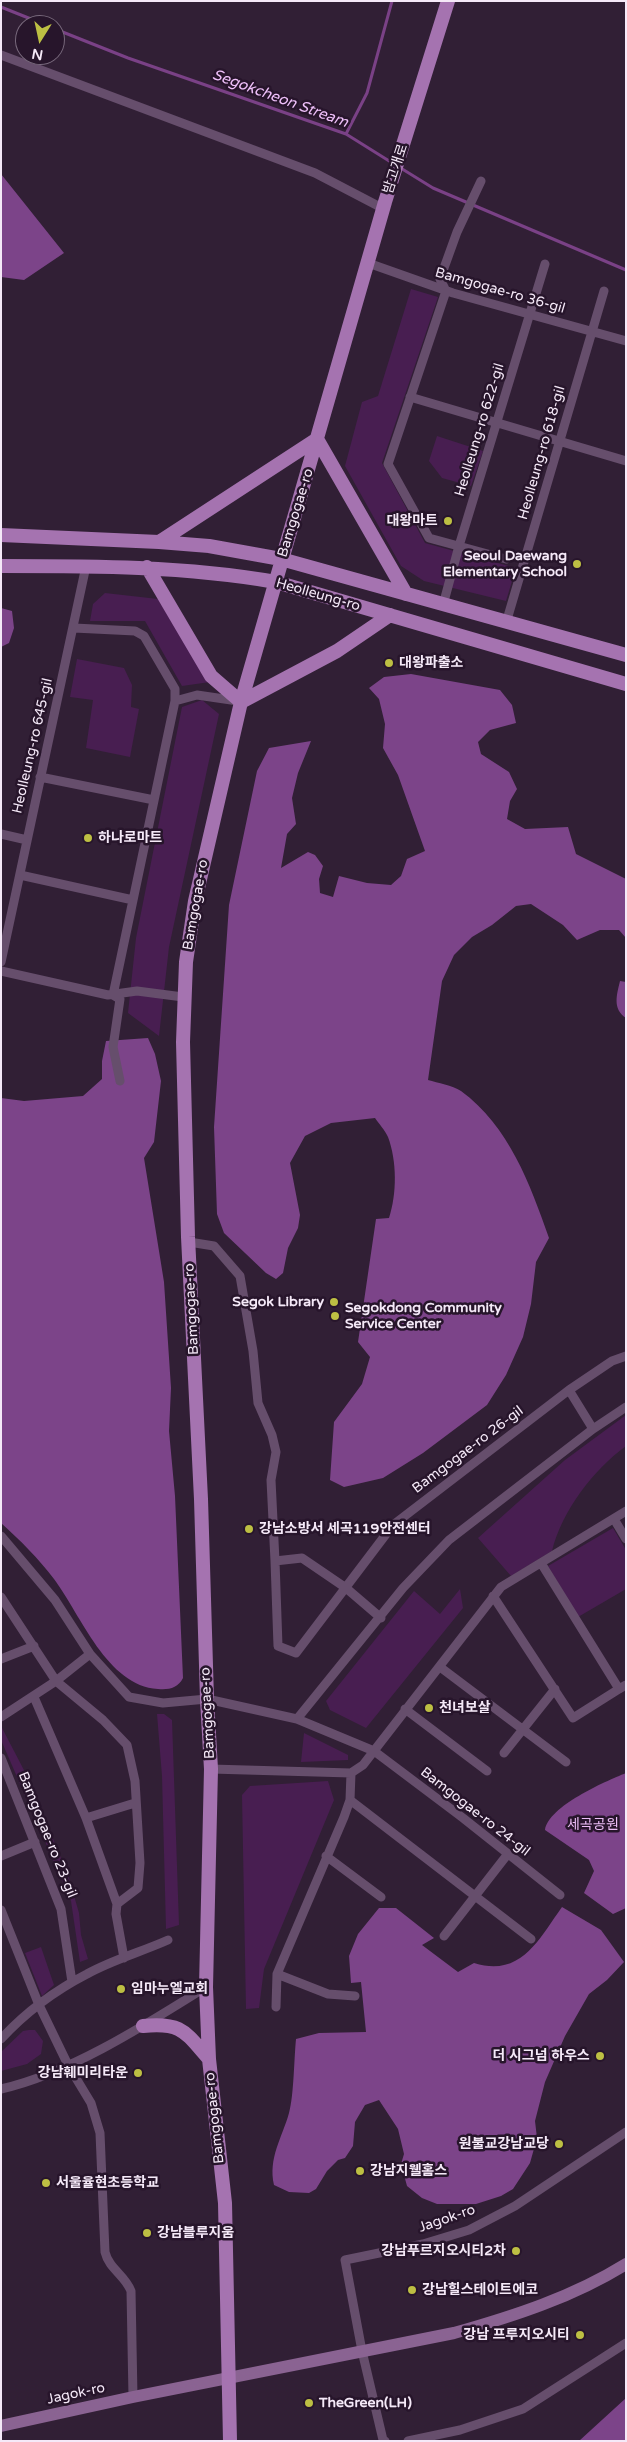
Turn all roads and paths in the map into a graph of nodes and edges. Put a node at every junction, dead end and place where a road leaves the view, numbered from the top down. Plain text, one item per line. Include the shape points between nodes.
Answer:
1 (448, 1) edge
2 (1, 55) edge
3 (481, 181) dead end
4 (384, 206) junction
5 (368, 263) junction
6 (545, 264) dead end
7 (446, 291) junction
8 (604, 291) dead end
9 (530, 315) junction
10 (592, 332) junction
11 (626, 341) edge
12 (410, 397) junction
13 (497, 422) junction
14 (317, 439) junction
15 (559, 441) junction
16 (626, 461) edge
17 (1, 535) edge
18 (160, 542) junction
19 (459, 546) junction
20 (282, 559) junction
21 (506, 559) dead end
22 (1, 566) edge
23 (86, 566) junction
24 (147, 567) junction
25 (276, 582) junction
26 (406, 594) junction
27 (443, 605) junction
28 (390, 615) junction
29 (506, 623) junction
30 (74, 628) junction
31 (626, 655) edge
32 (626, 684) edge
33 (175, 701) junction
34 (241, 702) junction
35 (40, 777) junction
36 (154, 800) junction
37 (1, 834) edge
38 (27, 840) junction
39 (20, 875) junction
40 (133, 900) junction
41 (1, 962) edge
42 (1, 971) edge
43 (114, 994) junction
44 (183, 997) junction
45 (120, 1081) dead end
46 (189, 1242) junction
47 (626, 1356) edge
48 (569, 1390) junction
49 (626, 1407) edge
50 (593, 1428) junction
51 (626, 1511) edge
52 (614, 1519) junction
53 (1, 1536) edge
54 (626, 1539) edge
55 (275, 1561) junction
56 (541, 1564) junction
57 (346, 1588) junction
58 (493, 1596) junction
59 (1, 1597) edge
60 (381, 1618) junction
61 (34, 1646) junction
62 (90, 1654) junction
63 (1, 1659) edge
64 (440, 1667) junction
65 (56, 1681) junction
66 (622, 1687) edge
67 (555, 1689) junction
68 (34, 1697) junction
69 (207, 1699) junction
70 (405, 1709) junction
71 (1, 1717) edge
72 (297, 1720) junction
73 (522, 1730) junction
74 (374, 1751) junction
75 (504, 1753) dead end
76 (1, 1758) edge
77 (566, 1762) dead end
78 (211, 1769) junction
79 (487, 1771) dead end
80 (351, 1773) junction
81 (350, 1800) junction
82 (135, 1803) junction
83 (86, 1818) junction
84 (35, 1842) junction
85 (507, 1855) junction
86 (1, 1856) edge
87 (326, 1856) junction
88 (474, 1895) junction
89 (560, 1895) dead end
90 (381, 1897) dead end
91 (117, 1904) junction
92 (1, 1910) edge
93 (444, 1936) dead end
94 (531, 1939) dead end
95 (168, 1940) dead end
96 (124, 1958) junction
97 (277, 1974) junction
98 (72, 1982) junction
99 (206, 1987) junction
100 (355, 1996) dead end
101 (39, 2005) junction
102 (276, 2007) dead end
103 (143, 2026) junction
104 (1, 2039) edge
105 (209, 2059) junction
106 (68, 2065) junction
107 (1, 2089) edge
108 (626, 2132) edge
109 (626, 2264) edge
110 (626, 2343) edge
111 (362, 2351) junction
112 (229, 2378) junction
113 (133, 2397) junction
114 (1, 2426) edge
115 (384, 2440) edge
116 (230, 2441) edge
117 (408, 2441) edge

1 - 4 main road, 밤고개로
2 - 4 street via 315,173
3 - 7 street via 440,279
4 - 5 main road, Bamgogae-ro
5 - 7 street, Bamgogae-ro 36-gil
5 - 14 main road, Bamgogae-ro
6 - 9 street, Heolleung-ro 622-gil
7 - 9 street, Bamgogae-ro 36-gil
7 - 12 street
8 - 10 street, Heolleung-ro 618-gil
9 - 10 street, Bamgogae-ro 36-gil
9 - 13 street, Heolleung-ro 622-gil
10 - 11 street, Bamgogae-ro 36-gil
10 - 15 street, Heolleung-ro 618-gil
12 - 13 street
12 - 19 street via 388,464 429,538
13 - 15 street
13 - 19 street, Heolleung-ro 622-gil
14 - 18 main road
14 - 20 main road, Bamgogae-ro
14 - 26 main road
15 - 16 street
15 - 29 street, Heolleung-ro 618-gil
17 - 18 main road, Heolleung-ro
18 - 20 main road, Heolleung-ro via 209,546
19 - 21 street
19 - 27 street, Heolleung-ro 622-gil
20 - 25 main road, Bamgogae-ro
20 - 26 main road, Heolleung-ro
22 - 23 main road, Heolleung-ro
23 - 24 main road, Heolleung-ro
23 - 30 street, Heolleung-ro 645-gil
24 - 25 main road, Heolleung-ro via 221,572
24 - 34 main road via 212,676
25 - 28 main road, Heolleung-ro
25 - 34 main road, Bamgogae-ro
26 - 27 main road, Heolleung-ro
27 - 29 main road, Heolleung-ro
28 - 32 main road, Heolleung-ro
28 - 34 main road via 337,651
29 - 31 main road, Heolleung-ro
30 - 33 street via 135,631 144,636 175,689
30 - 35 street, Heolleung-ro 645-gil
33 - 34 street via 197,694
33 - 36 street
34 - 44 main road, Bamgogae-ro via 195,901
35 - 36 street
35 - 38 street, Heolleung-ro 645-gil
36 - 40 street
37 - 38 street
38 - 39 street, Heolleung-ro 645-gil
39 - 40 street
39 - 41 street, Heolleung-ro 645-gil
40 - 43 street
42 - 43 street
43 - 44 street via 137,991
43 - 45 street via 120,999 113,1047
44 - 46 main road, Bamgogae-ro
46 - 55 street via 214,1246 240,1276 258,1403 276,1452 271,1480
46 - 69 main road, Bamgogae-ro
47 - 48 street, Bamgogae-ro 26-gil via 612,1361
48 - 50 street
48 - 57 street, Bamgogae-ro 26-gil via 393,1525
49 - 50 street
50 - 60 street via 448,1540 403,1588
51 - 52 street
52 - 54 street
52 - 56 street
53 - 62 street via 54,1600
55 - 57 street via 302,1558
55 - 57 street, Bamgogae-ro 26-gil via 278,1646 296,1653
56 - 58 street via 511,1580
56 - 66 street
57 - 60 street
58 - 64 street
58 - 67 street
59 - 61 street
60 - 72 street
61 - 63 street
61 - 65 street
62 - 65 street
62 - 69 street via 129,1697 163,1704
64 - 70 street
64 - 73 street
65 - 68 street
65 - 82 street via 127,1745 135,1781
66 - 67 street via 573,1718
67 - 73 street
68 - 71 street
68 - 83 street
69 - 72 street
69 - 78 main road, Bamgogae-ro
70 - 74 street
70 - 79 street
72 - 74 street, Bamgogae-ro 24-gil
73 - 75 street
73 - 77 street
74 - 80 street via 363,1765
74 - 85 street, Bamgogae-ro 24-gil
76 - 84 street, Bamgogae-ro 23-gil
78 - 80 street
78 - 99 main road, Bamgogae-ro
80 - 81 street
81 - 87 street
81 - 88 street
82 - 83 street
82 - 91 street via 140,1863 138,1888
83 - 91 street
84 - 86 street
84 - 98 street, Bamgogae-ro 23-gil via 61,1909
85 - 88 street
85 - 89 street, Bamgogae-ro 24-gil
87 - 90 street
87 - 97 street
88 - 93 street
88 - 94 street
91 - 96 street
92 - 101 street
95 - 96 street
96 - 98 street
97 - 100 street via 328,1994
97 - 102 street
98 - 101 street
99 - 103 street
99 - 105 main road, Bamgogae-ro
101 - 104 street
101 - 106 street
103 - 105 main road via 174,2026 183,2031
103 - 106 street
105 - 112 main road, Bamgogae-ro via 225,2203
106 - 107 street
106 - 113 street via 91,2103 100,2132 107,2262 131,2291
108 - 111 street, Jagok-ro via 515,2206 469,2230 423,2244 345,2260
109 - 111 main road, Jagok-ro via 565,2296 502,2320
110 - 117 street via 522,2409 460,2430
111 - 112 main road, Jagok-ro
111 - 115 street
112 - 113 main road, Jagok-ro
112 - 116 main road, Bamgogae-ro
113 - 114 main road, Jagok-ro

